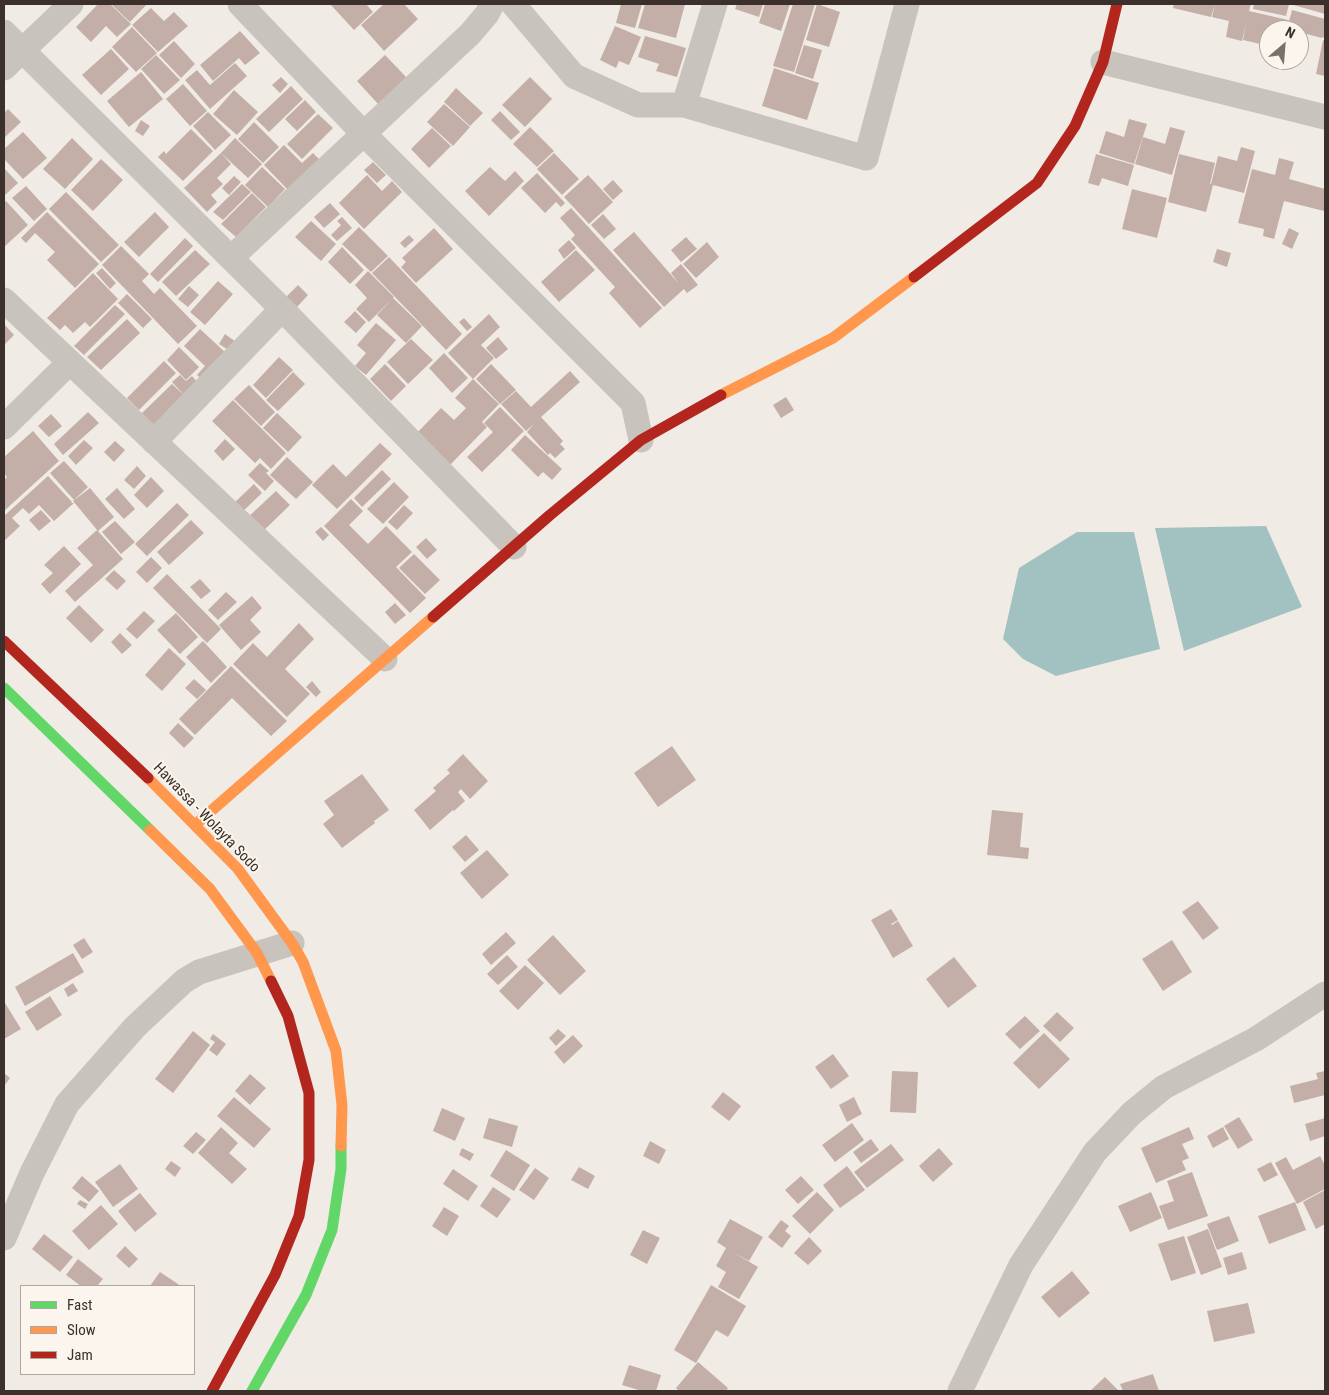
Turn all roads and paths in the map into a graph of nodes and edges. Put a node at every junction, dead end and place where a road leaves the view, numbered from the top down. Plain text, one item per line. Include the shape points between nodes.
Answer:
1 (71, 4) edge
2 (240, 4) edge
3 (492, 4) edge
4 (513, 4) edge
5 (715, 4) edge
6 (907, 4) edge
7 (1117, 4) edge
8 (4, 32) edge
9 (12, 59) edge
10 (1103, 62) junction
11 (684, 105) junction
12 (1325, 117) edge
13 (364, 134) junction
14 (231, 258) junction
15 (4, 300) edge
16 (282, 309) junction
17 (70, 362) junction
18 (4, 427) edge
19 (641, 440) junction
20 (154, 442) junction
21 (514, 547) junction
22 (4, 641) edge
23 (385, 659) junction
24 (4, 688) edge
25 (194, 825) junction
26 (292, 943) junction
27 (258, 953) junction
28 (1325, 994) edge
29 (4, 1237) edge
30 (212, 1391) edge
31 (252, 1391) edge
32 (960, 1391) edge

1 - 9 street
2 - 13 street
3 - 13 street via 470,34
4 - 11 street via 574,76 638,105
5 - 11 street
6 - 11 street via 866,158
7 - 10 main road
8 - 9 street
9 - 14 street
10 - 12 street
10 - 19 main road via 1075,126 1037,183 833,338 720,395
13 - 14 street
13 - 19 street via 633,403
14 - 16 street
15 - 17 street
16 - 20 street
16 - 21 street
17 - 18 street
17 - 20 street
19 - 21 main road
20 - 23 street
21 - 23 main road
22 - 25 main road, Hawassa - Wolayta Sodo
23 - 25 main road
24 - 27 main road via 210,889
25 - 26 main road, Hawassa - Wolayta Sodo via 238,869
26 - 27 street
26 - 31 main road, Hawassa - Wolayta Sodo via 303,962 336,1051 342,1105 341,1168 332,1230 306,1295
27 - 29 street via 199,972 135,1027 67,1104
27 - 30 main road via 288,1016 309,1093 309,1160 299,1216 275,1275
28 - 32 street via 1256,1039 1164,1087 1132,1113 1095,1152 1021,1265

